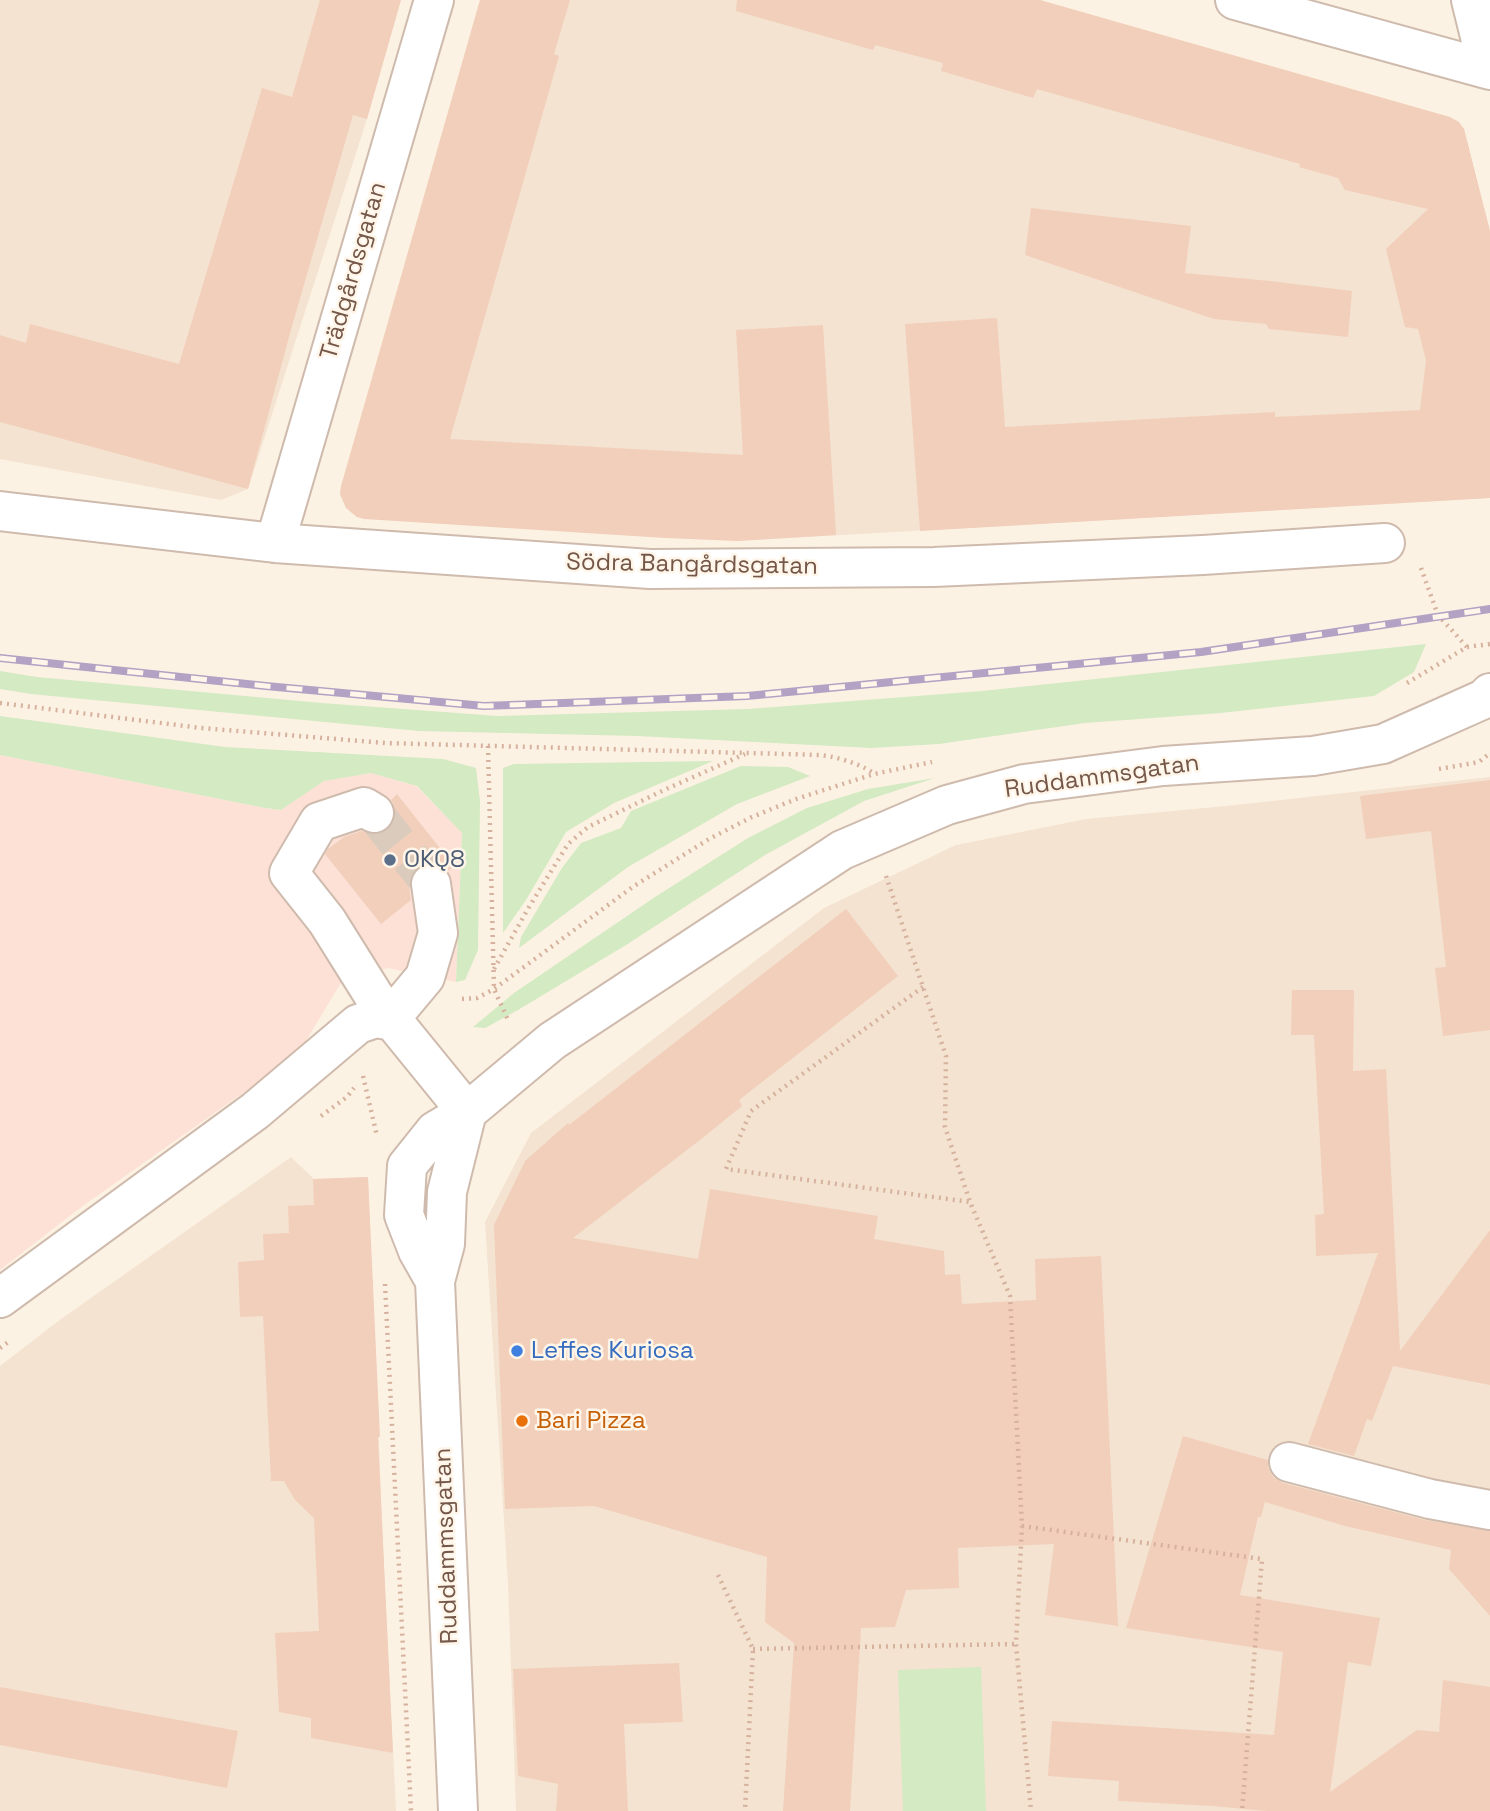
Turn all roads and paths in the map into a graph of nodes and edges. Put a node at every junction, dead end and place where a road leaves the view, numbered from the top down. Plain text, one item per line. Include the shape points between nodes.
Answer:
1 (434, 0) edge
2 (1235, 0) edge
3 (1471, 0) edge
4 (1489, 69) edge
5 (0, 511) edge
6 (275, 543) junction
7 (1385, 543) joint
8 (1490, 644) edge
9 (1467, 647) junction
10 (1475, 653) dead end
11 (1400, 687) dead end
12 (0, 703) edge
13 (1488, 704) edge
14 (488, 746) junction
15 (748, 752) junction
16 (874, 774) dead end
17 (374, 813) dead end
18 (886, 875) dead end
19 (431, 884) tunnel mouth
20 (493, 970) junction
21 (923, 987) junction
22 (494, 989) dead end
23 (363, 1075) dead end
24 (467, 1112) junction
25 (377, 1138) dead end
26 (970, 1202) junction
27 (384, 1271) dead end
28 (0, 1298) edge
29 (1289, 1462) dead end
30 (1490, 1510) edge
31 (1022, 1526) junction
32 (718, 1575) dead end
33 (1016, 1644) junction
34 (753, 1649) junction
35 (411, 1811) edge
36 (458, 1811) edge
37 (745, 1811) edge
38 (1031, 1811) edge
39 (1242, 1811) edge

1 - 6 street, Trädgårdsgatan
2 - 4 street
3 - 4 street
5 - 6 street, Södra Bangårdsgatan
6 - 7 street, Södra Bangårdsgatan via 650,569 934,567
7 - 9 path via 1405,547 1421,568 1438,615
8 - 9 path
9 - 10 path
9 - 11 path
12 - 14 path via 201,728
13 - 24 street, Ruddammsgatan via 1383,744 1024,784 947,805 842,850 552,1041
14 - 15 path
14 - 20 path
15 - 16 path via 831,756
15 - 20 path via 588,827 568,844
17 - 19 street via 365,807 318,822 289,873 327,921 389,1020 425,977 438,933
18 - 21 path
20 - 22 path
21 - 26 path via 946,1056 945,1127
21 - 26 path via 751,1111 726,1169
23 - 25 path
24 - 28 street via 393,1021 376,1018 358,1024 255,1111
24 - 36 street, Ruddammsgatan via 447,1192 445,1244 435,1281
26 - 31 path via 1010,1296
27 - 35 path
29 - 30 street
31 - 33 path
31 - 39 path via 1262,1559
32 - 34 path
33 - 34 path
33 - 38 path
34 - 37 path

